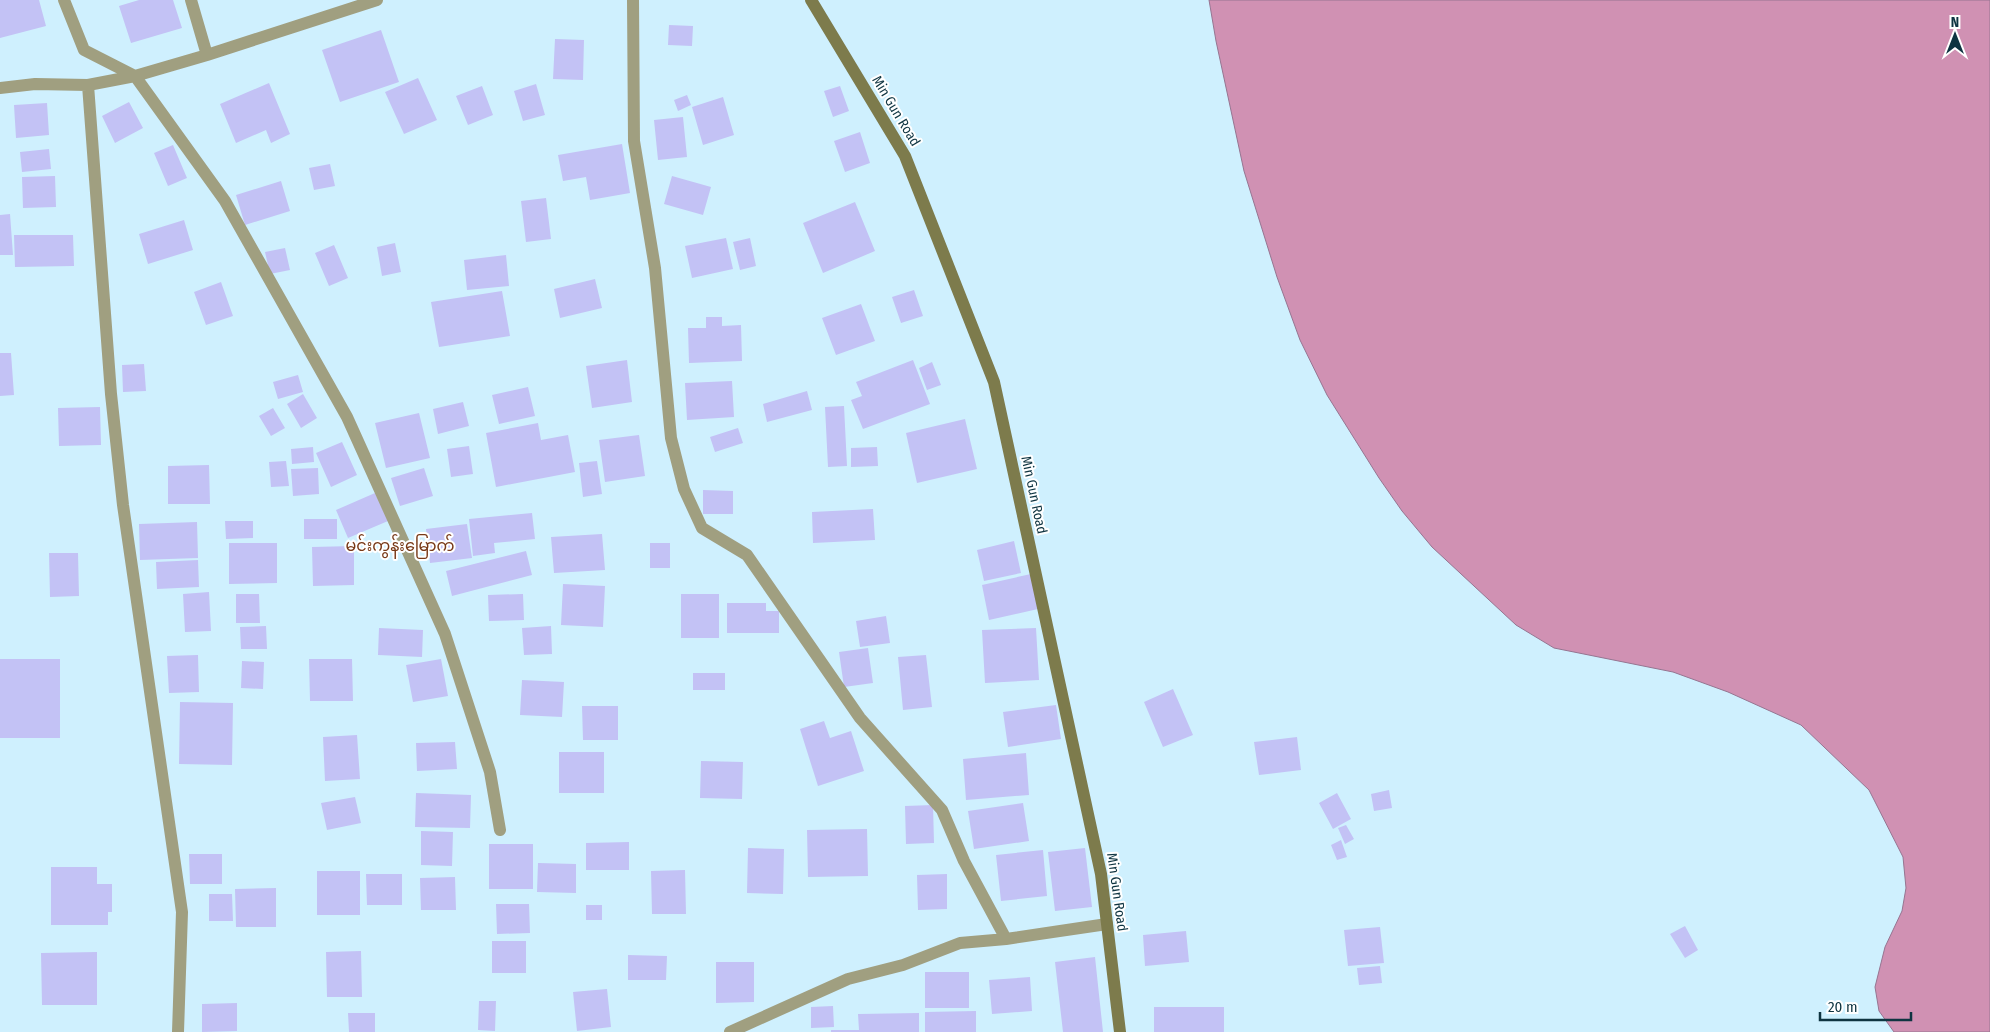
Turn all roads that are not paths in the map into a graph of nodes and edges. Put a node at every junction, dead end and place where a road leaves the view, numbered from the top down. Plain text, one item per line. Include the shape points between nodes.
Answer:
1 (64, 0) edge
2 (191, 0) edge
3 (377, 0) edge
4 (633, 0) edge
5 (811, 0) edge
6 (206, 55) junction
7 (135, 76) junction
8 (88, 85) junction
9 (0, 88) edge
10 (500, 830) dead end
11 (1108, 924) junction
12 (1006, 939) junction
13 (178, 1032) edge
14 (730, 1032) edge
15 (1120, 1032) edge

1 - 7 street via 84,50
2 - 6 street
3 - 6 street
4 - 12 street via 634,141 655,268 671,438 684,489 702,528 747,555 860,718 942,810 964,861
5 - 11 street, Min Gun Road via 906,156 994,382 1099,864
6 - 7 street
7 - 8 street
7 - 10 street via 225,201 347,417 445,634 490,772
8 - 9 street via 35,84
8 - 13 street via 111,394 122,496 182,912
11 - 12 street
11 - 15 street, Min Gun Road
12 - 14 street via 960,943 903,964 848,979

